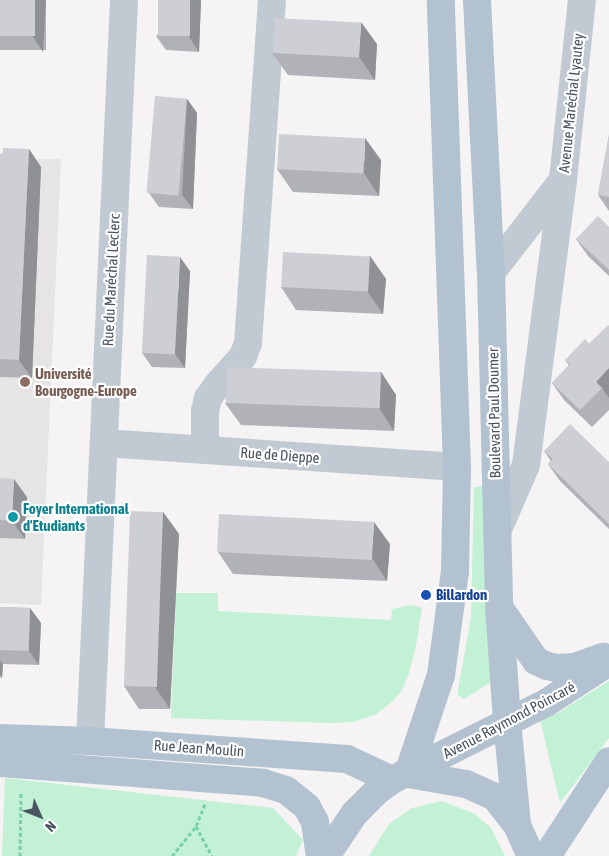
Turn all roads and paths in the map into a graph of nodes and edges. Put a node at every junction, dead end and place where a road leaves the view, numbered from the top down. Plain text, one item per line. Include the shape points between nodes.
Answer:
1 (124, 0) edge
2 (272, 0) edge
3 (440, 0) edge
4 (477, 0) edge
5 (582, 0) edge
6 (563, 180) junction
7 (492, 273) junction
8 (104, 444) junction
9 (205, 450) junction
10 (456, 467) junction
11 (497, 532) junction
12 (499, 606) junction
13 (609, 655) edge
14 (609, 662) edge
15 (507, 721) junction
16 (0, 738) edge
17 (90, 741) junction
18 (609, 761) edge
19 (11, 764) edge
20 (400, 777) junction
21 (215, 778) junction
22 (517, 825) junction
23 (196, 826) junction
24 (20, 856) edge
25 (172, 856) edge
26 (212, 856) edge
27 (320, 856) edge
28 (326, 856) edge
29 (532, 856) edge
30 (547, 856) edge

1 - 8 street, Rue du Maréchal Leclerc
2 - 9 street via 248,343 243,356 208,398
3 - 10 main road
4 - 7 main road, Boulevard Paul Doumer
5 - 6 street, Avenue Maréchal Lyautey
6 - 7 street, Avenue Maréchal Lyautey
6 - 11 street via 526,465
7 - 11 main road, Boulevard Paul Doumer
8 - 9 street, Rue de Dieppe
8 - 17 street, Rue du Maréchal Leclerc
9 - 10 street, Rue de Dieppe
10 - 20 main road via 455,571 441,675
11 - 12 main road, Boulevard Paul Doumer
12 - 13 main road, Avenue Raymond Poincaré via 536,661 547,666 575,667
12 - 15 main road, Boulevard Paul Doumer
14 - 15 main road, Avenue Raymond Poincaré via 557,696
15 - 20 main road, Avenue Raymond Poincaré
15 - 22 main road, Boulevard Paul Doumer
16 - 17 main road, Rue Jean Moulin
17 - 20 main road, Rue Jean Moulin via 347,759
18 - 30 main road
19 - 21 main road, Rue Jean Moulin
19 - 24 path
20 - 22 main road, Rue Jean Moulin via 466,784 495,798
20 - 28 main road, Avenue Raymond Poincaré via 377,790 354,814
21 - 23 path
21 - 27 main road, Rue Jean Moulin via 263,783 286,790 307,807 315,822
22 - 29 main road
23 - 25 path
23 - 26 path

